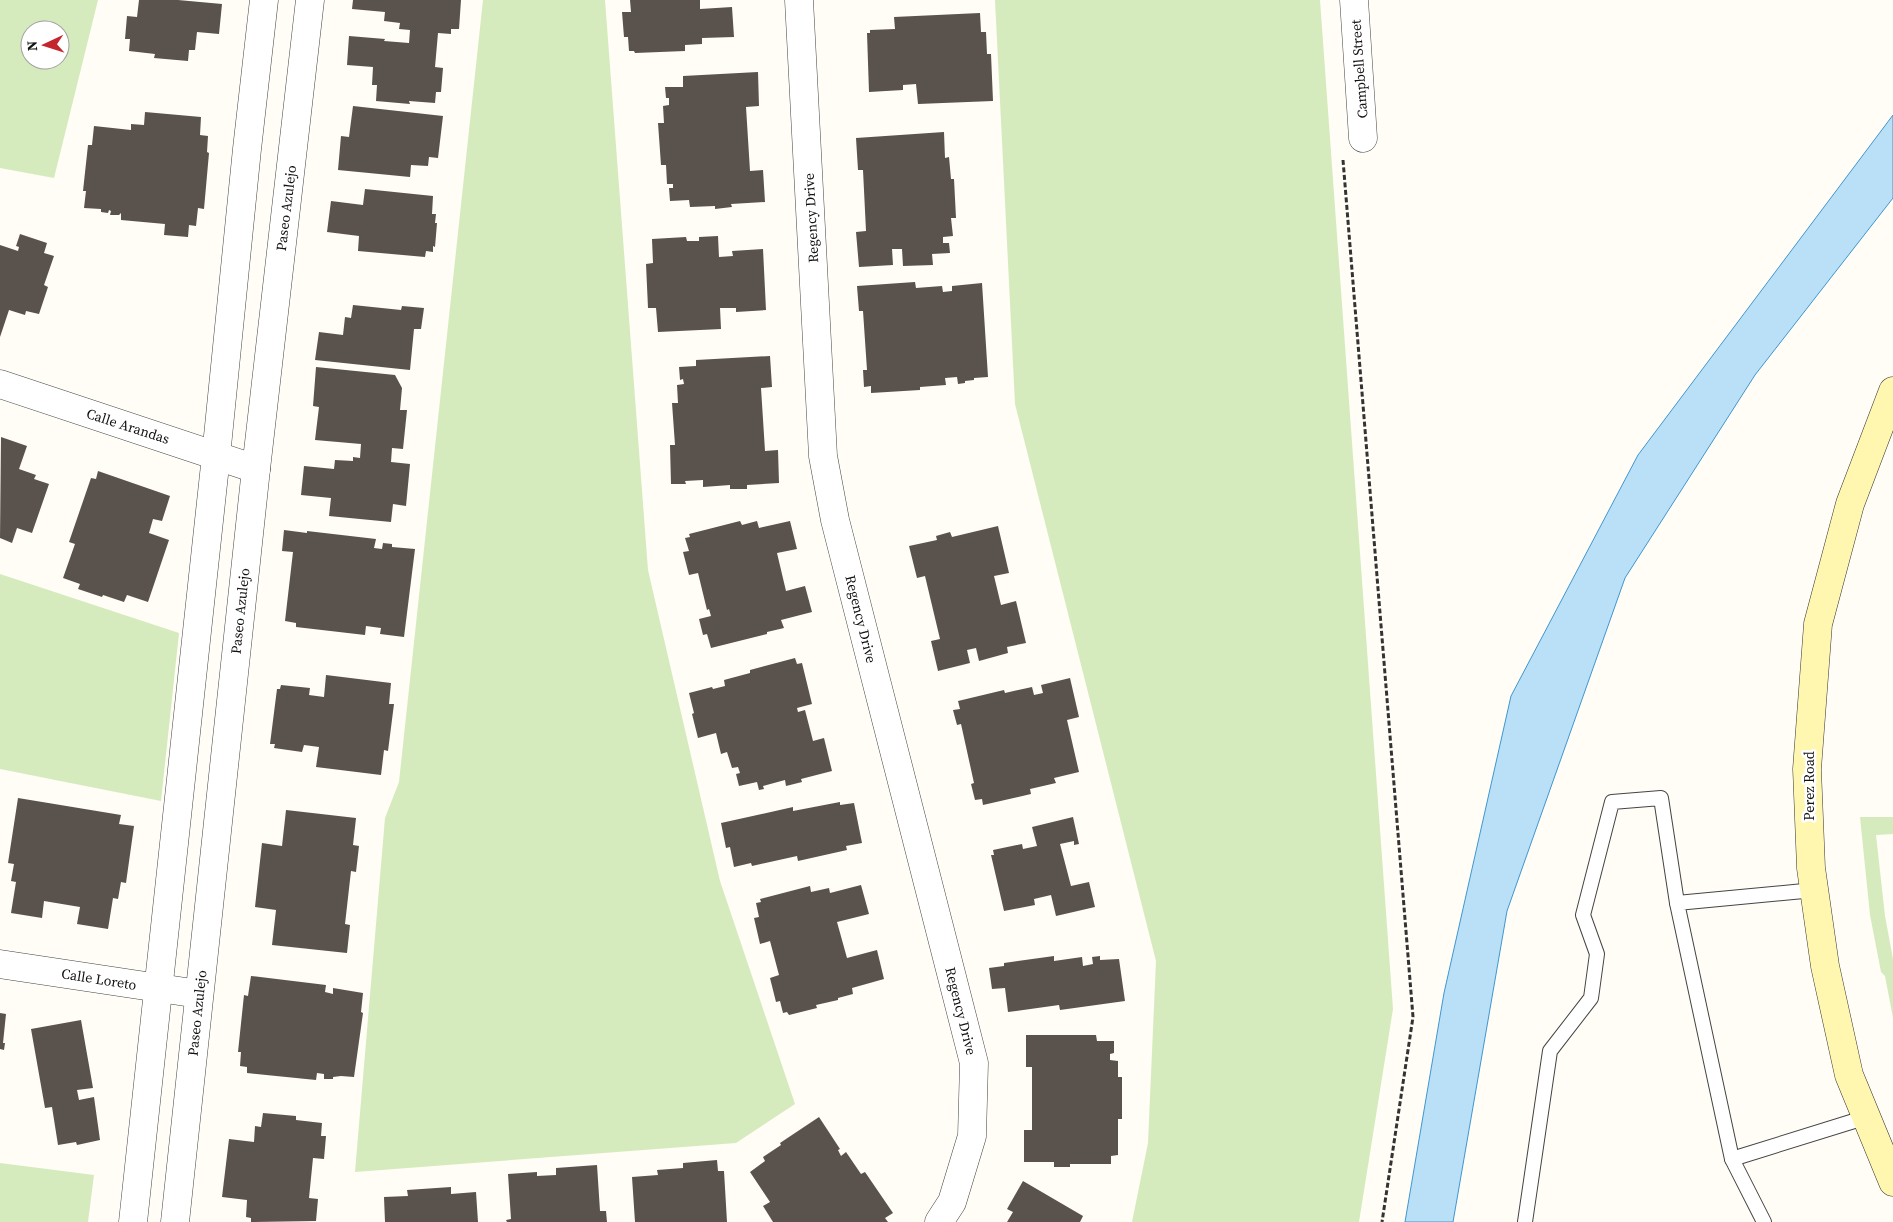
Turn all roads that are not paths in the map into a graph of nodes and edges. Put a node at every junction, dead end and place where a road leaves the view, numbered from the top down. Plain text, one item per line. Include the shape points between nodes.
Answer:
1 (264, 0) edge
2 (310, 0) edge
3 (799, 0) edge
4 (1354, 0) edge
5 (1363, 138) dead end
6 (0, 384) edge
7 (1893, 391) edge
8 (216, 456) junction
9 (256, 469) junction
10 (1814, 890) junction
11 (1677, 903) junction
12 (0, 964) edge
13 (160, 988) junction
14 (199, 994) junction
15 (1867, 1117) junction
16 (1732, 1159) junction
17 (1893, 1182) edge
18 (133, 1222) edge
19 (175, 1222) edge
20 (940, 1222) edge
21 (1525, 1222) edge
22 (1764, 1222) edge

1 - 8 street
2 - 9 street, Paseo Azulejo
3 - 20 street, Regency Drive via 823,456 835,520 974,1063 972,1136 952,1202
4 - 5 street, Campbell Street
6 - 8 street, Calle Arandas
7 - 10 main road, Perez Road via 1850,504 1818,624 1807,769
8 - 9 street, Calle Arandas
8 - 13 street
9 - 14 street, Paseo Azulejo
10 - 11 lane
10 - 15 main road, Perez Road via 1825,966 1849,1075
11 - 16 lane
11 - 21 lane via 1661,798 1612,802 1583,915 1597,954 1591,998 1550,1050
12 - 13 street, Calle Loreto
13 - 14 street, Calle Loreto
13 - 18 street
14 - 19 street, Paseo Azulejo
15 - 16 lane
15 - 17 main road, Perez Road
16 - 22 lane

